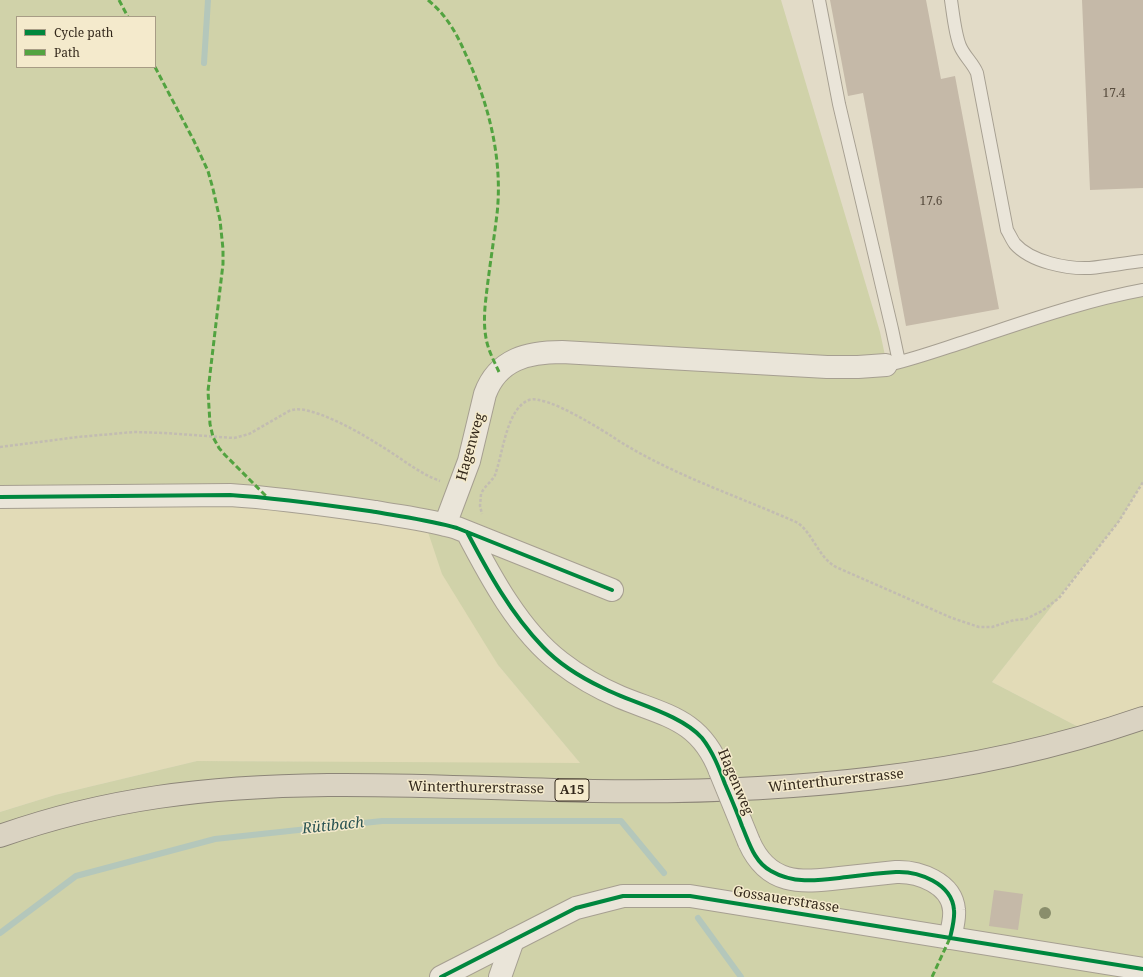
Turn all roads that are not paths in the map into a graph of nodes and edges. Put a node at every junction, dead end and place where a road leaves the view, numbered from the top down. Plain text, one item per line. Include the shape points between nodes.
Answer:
1 (819, 0) edge
2 (951, 0) edge
3 (1143, 261) edge
4 (1143, 290) edge
5 (893, 364) junction
6 (0, 497) edge
7 (445, 525) junction
8 (467, 532) junction
9 (612, 590) dead end
10 (1143, 718) edge
11 (0, 836) edge
12 (950, 938) junction
13 (513, 940) junction
14 (1143, 969) edge
15 (441, 977) edge
16 (500, 977) edge

1 - 5 lane via 839,104 892,329
2 - 3 lane via 959,44 975,68 1008,230 1014,243 1036,257 1074,267 1090,268
4 - 5 lane via 1095,301
5 - 7 street, Hagenweg via 827,367 548,352 527,355 507,365 488,386 472,451
6 - 7 street via 230,495 338,506
7 - 8 street
8 - 9 street
8 - 12 street, Hagenweg, bridge via 505,598 544,648 572,670 602,688 664,714 697,733 714,755 749,842 762,864 783,876 798,880 896,872 926,877 944,890 953,903 954,918
10 - 11 highway, Winterthurerstrasse / A15 via 1009,756 844,782 655,791 367,785 245,788 117,804 75,813
12 - 13 street, Gossauerstrasse via 690,896 623,896 576,908
12 - 14 street, Gossauerstrasse
13 - 15 street, Gossauerstrasse
13 - 16 street

